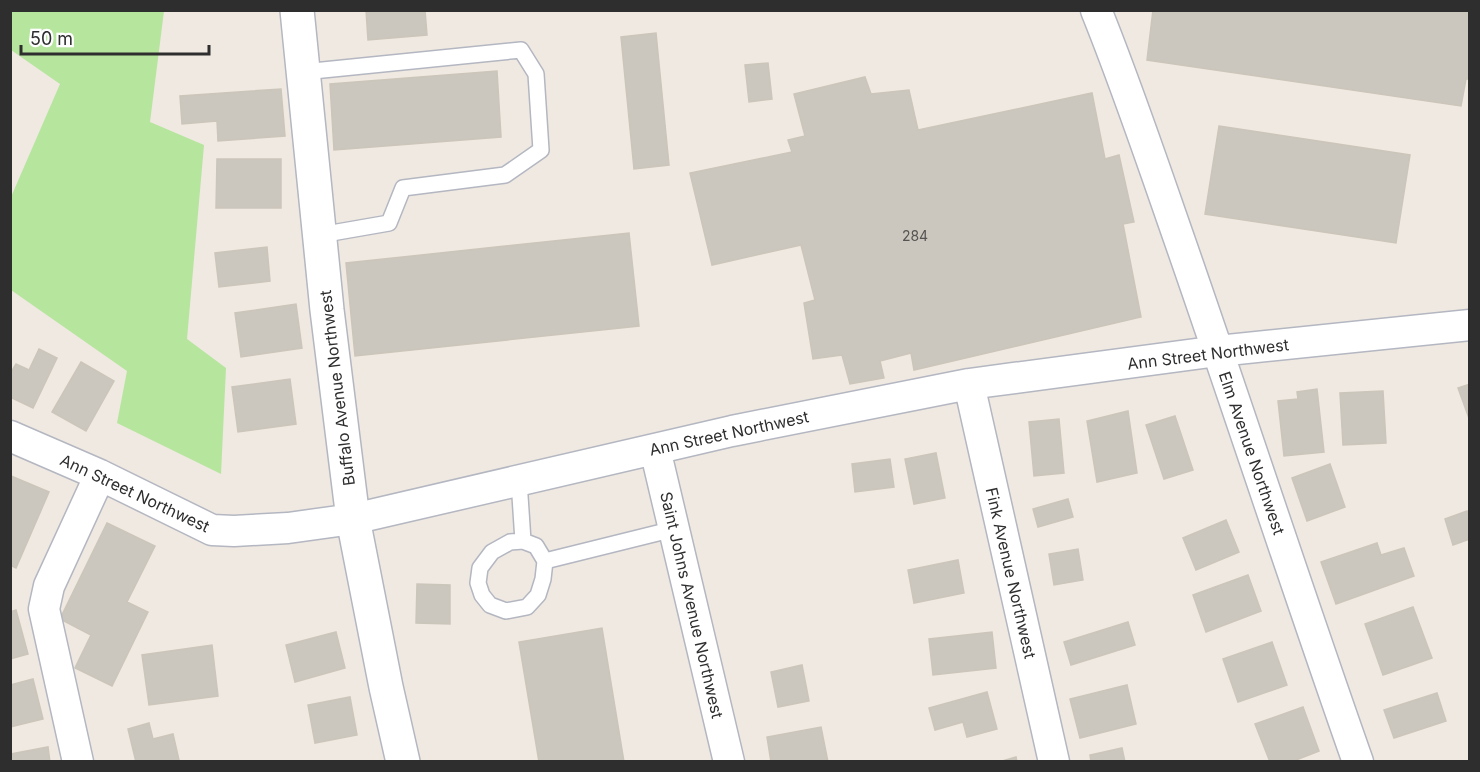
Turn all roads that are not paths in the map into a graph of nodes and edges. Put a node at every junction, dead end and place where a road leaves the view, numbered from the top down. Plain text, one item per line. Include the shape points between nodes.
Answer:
1 (297, 10) edge
2 (1096, 10) edge
3 (303, 72) junction
4 (320, 235) junction
5 (1470, 324) edge
6 (1218, 351) junction
7 (969, 384) junction
8 (10, 436) edge
9 (656, 449) junction
10 (100, 475) junction
11 (519, 481) junction
12 (353, 519) junction
13 (674, 529) junction
14 (524, 542) junction
15 (545, 561) junction
16 (78, 762) edge
17 (403, 762) edge
18 (729, 762) edge
19 (1054, 762) edge
20 (1358, 762) edge

1 - 3 street, Buffalo Avenue Northwest
2 - 6 street, Elm Avenue Northwest
3 - 4 street, Buffalo Avenue Northwest
3 - 4 lane via 521,50 536,74 541,150 505,175 403,188 389,223
4 - 12 street, Buffalo Avenue Northwest
5 - 6 street, Ann Street Northwest
6 - 7 street, Ann Street Northwest
6 - 20 street, Elm Avenue Northwest
7 - 9 street, Ann Street Northwest
7 - 19 street, Fink Avenue Northwest
8 - 10 street, Ann Street Northwest
9 - 11 street, Ann Street Northwest
9 - 13 street, Saint Johns Avenue Northwest
10 - 12 street, Ann Street Northwest via 212,530 288,528
10 - 16 street via 49,586 44,609
11 - 12 street, Ann Street Northwest
11 - 14 lane
12 - 17 street, Buffalo Avenue Northwest
13 - 15 lane
13 - 18 street, Saint Johns Avenue Northwest
14 - 15 lane via 536,546
14 - 15 lane via 510,543 492,552 480,568 478,583 489,605 506,611 527,607 541,587

